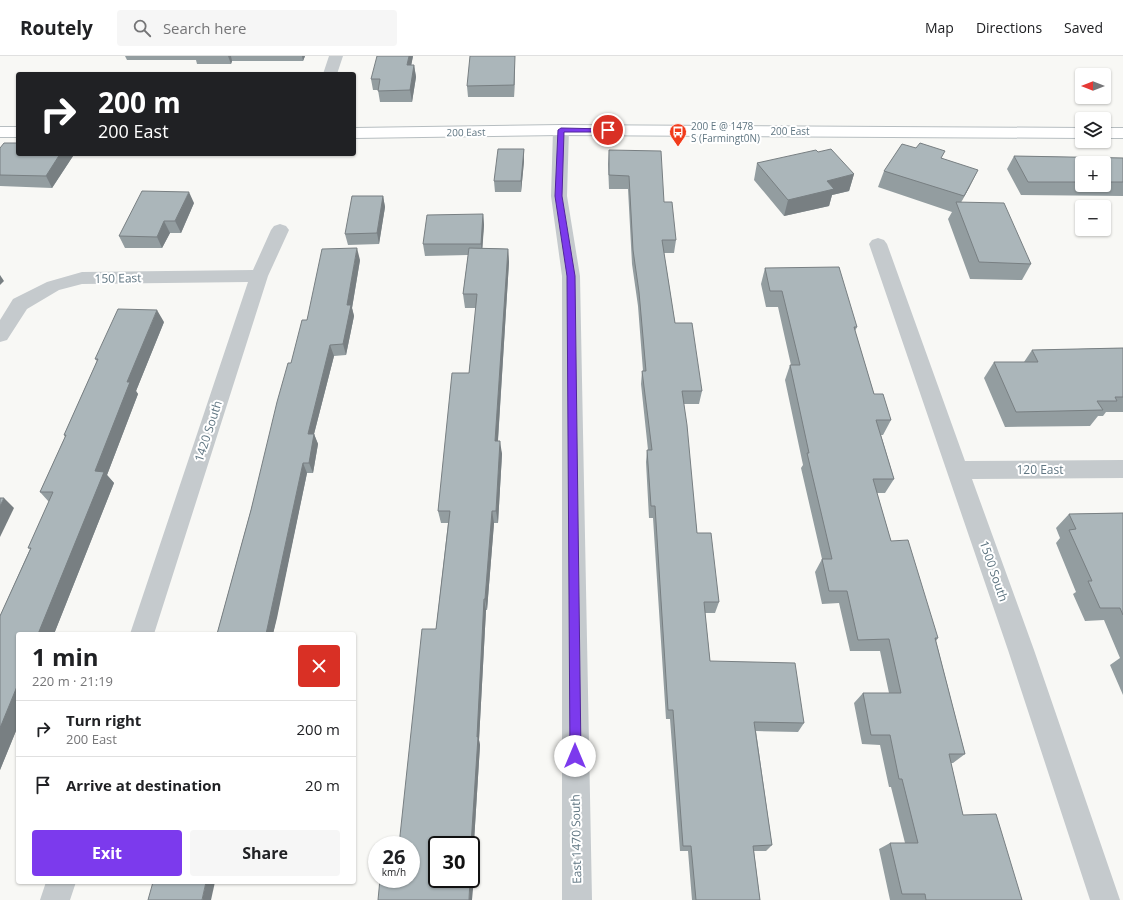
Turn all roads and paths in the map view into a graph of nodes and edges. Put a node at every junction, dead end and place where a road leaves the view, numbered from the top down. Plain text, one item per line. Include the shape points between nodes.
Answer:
1 (336, 56) edge
2 (331, 72) edge
3 (561, 130) junction
4 (0, 132) edge
5 (16, 132) edge
6 (356, 133) edge
7 (1075, 133) edge
8 (1111, 133) edge
9 (1123, 133) edge
10 (280, 230) dead end
11 (878, 244) dead end
12 (259, 276) junction
13 (0, 335) edge
14 (1123, 469) edge
15 (958, 470) junction
16 (143, 632) edge
17 (60, 884) edge
18 (55, 900) edge
19 (576, 900) edge
20 (1105, 900) edge

1 - 2 street
3 - 6 main road, 200 East
3 - 7 main road, 200 East
3 - 19 street, East 1470 South via 559,196 571,276
4 - 5 main road
8 - 9 main road
10 - 12 street, 1420 South
11 - 15 street, 1500 South
12 - 13 street, 150 East via 82,278 53,286 20,304
12 - 16 street, 1420 South
14 - 15 street, 120 East
15 - 20 street, 1500 South
17 - 18 street

